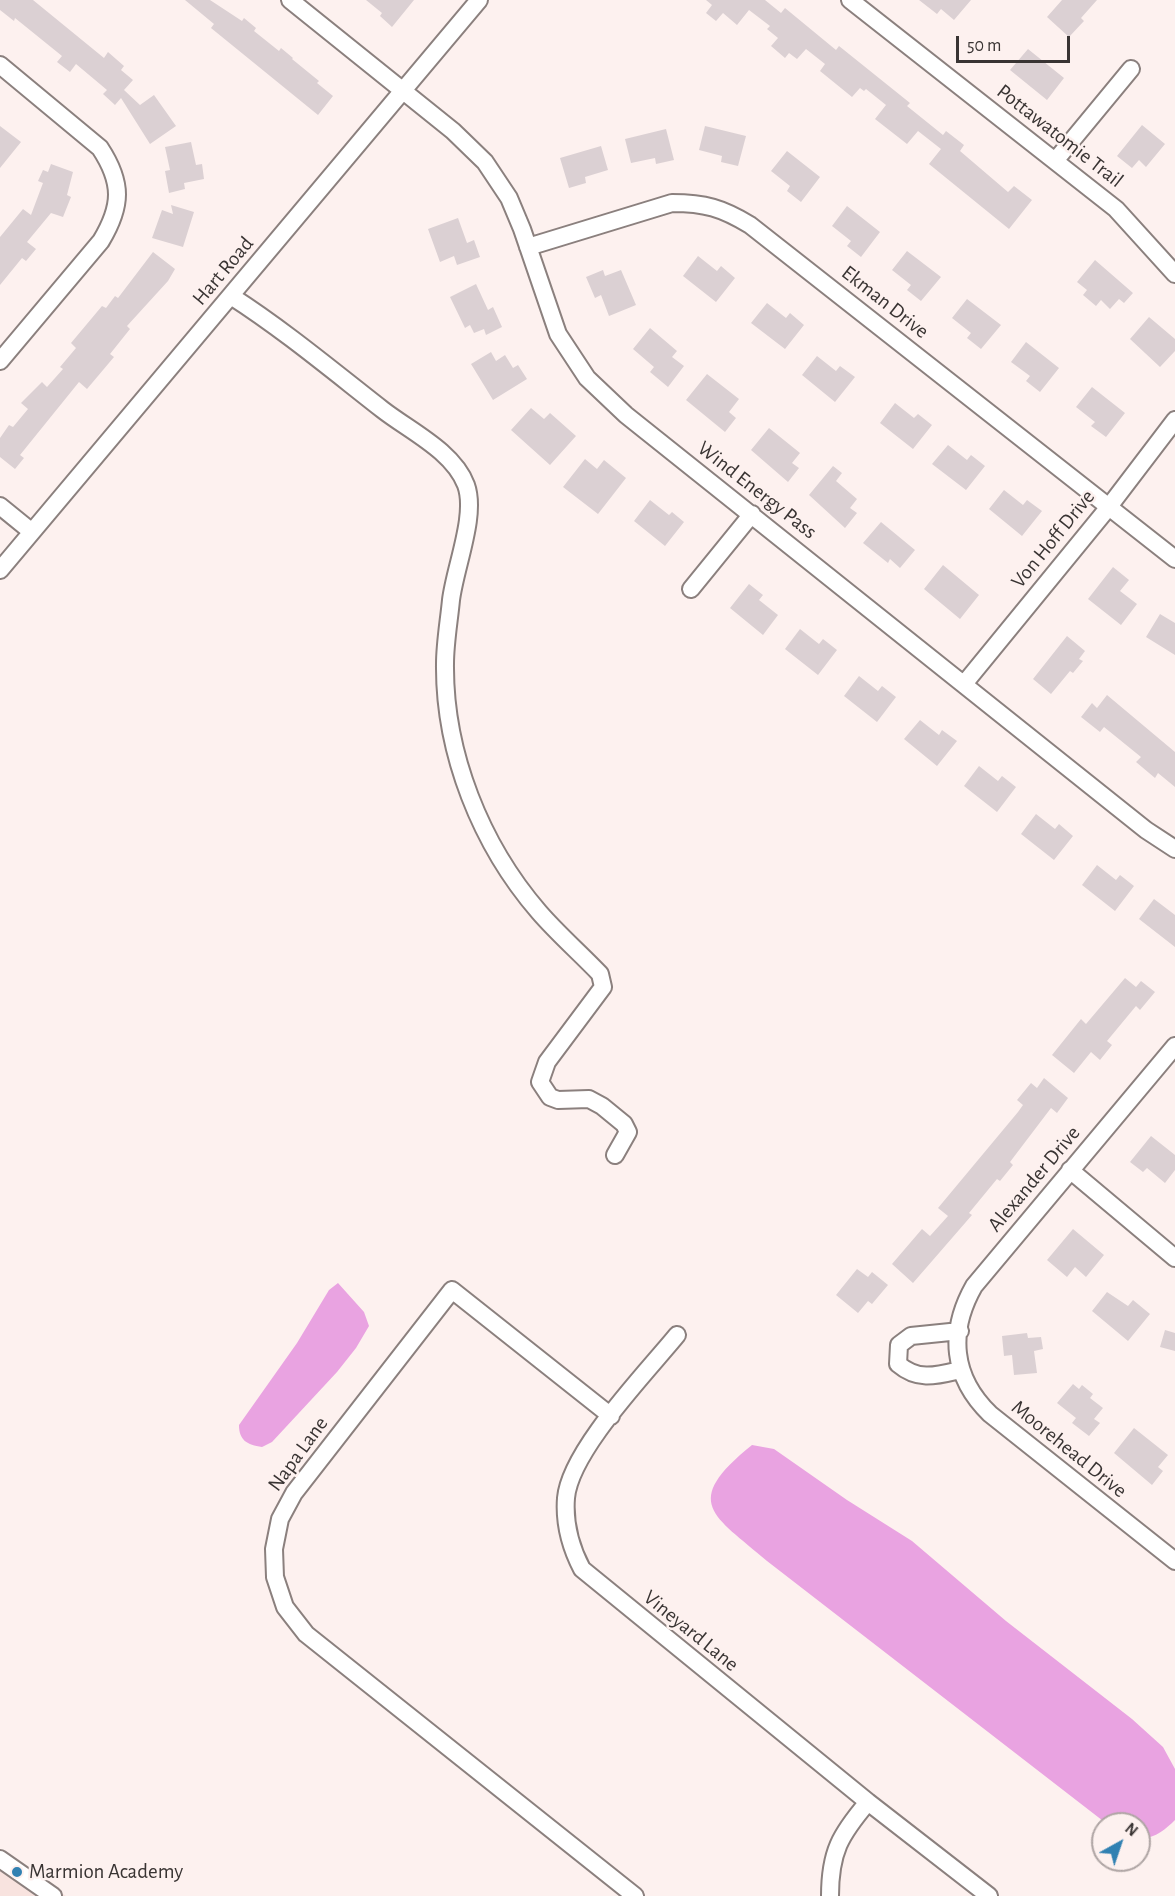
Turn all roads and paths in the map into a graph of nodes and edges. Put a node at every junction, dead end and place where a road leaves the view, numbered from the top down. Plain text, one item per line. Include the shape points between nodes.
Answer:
1 (290, 0) edge
2 (479, 0) edge
3 (858, 2) edge
4 (0, 65) edge
5 (1131, 69) dead end
6 (404, 91) junction
7 (1055, 161) junction
8 (528, 247) junction
9 (1175, 274) edge
10 (231, 296) junction
11 (0, 361) edge
12 (1175, 420) edge
13 (0, 506) edge
14 (1108, 507) junction
15 (752, 514) junction
16 (32, 532) junction
17 (1175, 559) edge
18 (0, 570) edge
19 (691, 589) dead end
20 (964, 684) junction
21 (1175, 849) edge
22 (1175, 1046) edge
23 (615, 1155) dead end
24 (1070, 1170) junction
25 (1175, 1258) edge
26 (960, 1331) junction
27 (677, 1335) dead end
28 (958, 1363) junction
29 (611, 1416) junction
30 (1175, 1561) edge
31 (868, 1802) junction
32 (0, 1859) edge
33 (52, 1896) edge
34 (634, 1896) edge
35 (830, 1896) edge
36 (989, 1896) edge

1 - 6 street, Wind Energy Pass
2 - 6 street, Hart Road
3 - 7 street, Pottawatomie Trail
4 - 11 street via 100,148 117,181 112,222 100,241
5 - 7 street
6 - 8 street, Wind Energy Pass via 485,162 509,198
6 - 10 street, Hart Road
7 - 9 street, Pottawatomie Trail via 1116,208
8 - 14 street, Ekman Drive via 672,203 722,208 750,225
8 - 15 street, Wind Energy Pass via 558,334 587,378 626,415
10 - 16 street, Hart Road
10 - 23 street via 263,316 426,441 454,466 466,484 470,507 454,576 445,664 453,744 471,802 504,862 539,912 603,981 603,987 547,1062 540,1082 550,1097 589,1099 624,1124 628,1132
12 - 14 street, Von Hoff Drive
13 - 16 street
14 - 17 street, Ekman Drive
14 - 20 street, Von Hoff Drive
15 - 19 street
15 - 20 street, Wind Energy Pass
16 - 18 street, Hart Road
20 - 21 street, Wind Energy Pass
22 - 24 street, Alexander Drive
24 - 25 street
24 - 26 street, Alexander Drive via 974,1286 965,1302
26 - 28 street, Alexander Drive
26 - 28 street via 911,1336 899,1345 898,1364 909,1373 927,1377
27 - 29 street, Vineyard Lane
28 - 30 street, Moorehead Drive via 977,1401 1014,1436
29 - 31 street, Vineyard Lane via 579,1460 566,1496 566,1527 582,1569
29 - 34 street, Napa Lane via 452,1290 294,1493 280,1519 274,1549 275,1576 285,1607 306,1634
31 - 35 street via 844,1831 832,1861
31 - 36 street, Vineyard Lane
32 - 33 street

